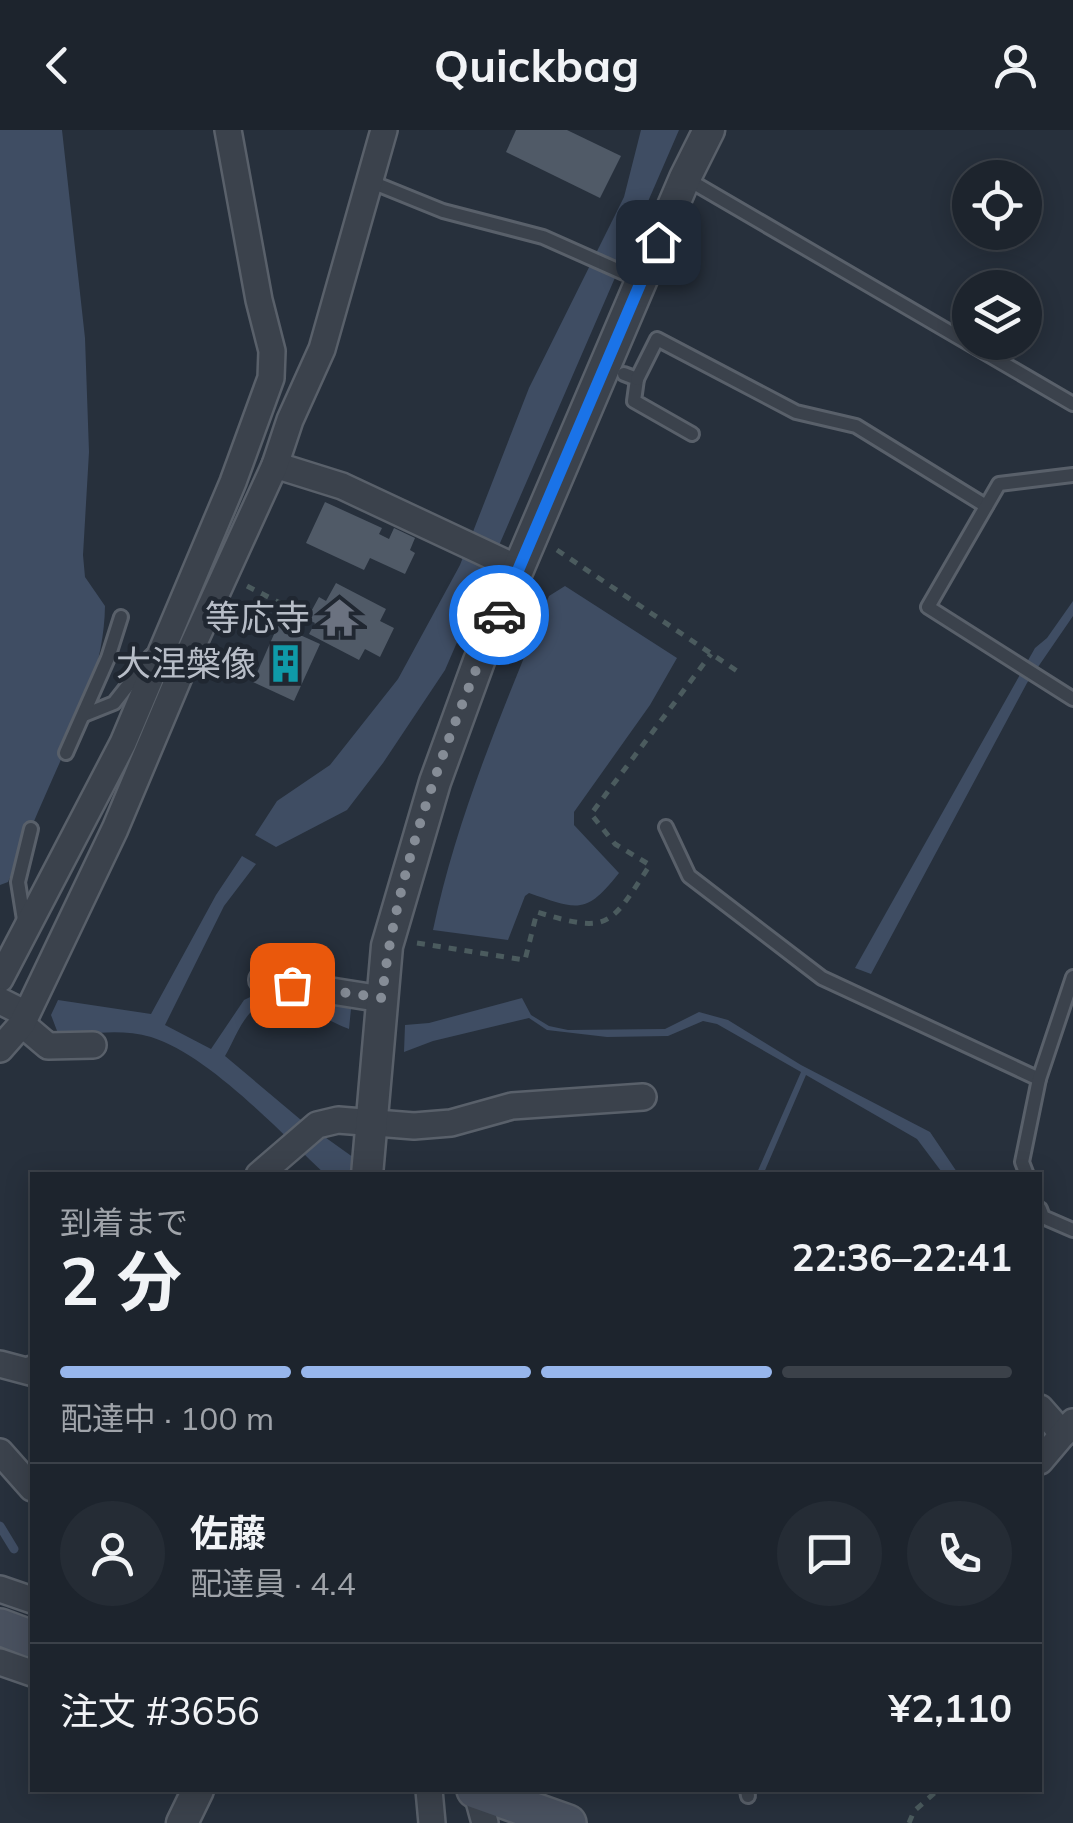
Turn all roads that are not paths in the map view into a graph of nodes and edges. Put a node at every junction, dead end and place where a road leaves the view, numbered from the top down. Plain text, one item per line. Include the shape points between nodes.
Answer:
1 (228, 130) edge
2 (384, 130) edge
3 (709, 130) edge
4 (685, 178) junction
5 (369, 182) junction
6 (622, 272) dead end
7 (1073, 404) edge
8 (290, 420) junction
9 (692, 434) dead end
10 (275, 465) junction
11 (1073, 475) edge
12 (233, 482) junction
13 (986, 506) junction
14 (508, 564) junction
15 (121, 617) dead end
16 (171, 631) junction
17 (1073, 699) edge
18 (84, 715) junction
19 (66, 753) dead end
20 (666, 827) dead end
21 (31, 829) dead end
22 (26, 933) junction
23 (1073, 977) edge
24 (0, 979) edge
25 (262, 980) dead end
26 (382, 998) junction
27 (0, 1002) edge
28 (24, 1019) junction
29 (93, 1046) dead end
30 (0, 1049) edge
31 (1040, 1080) junction
32 (643, 1097) dead end
33 (372, 1124) junction
34 (262, 1172) edge
35 (368, 1172) edge
36 (1026, 1172) edge
37 (1042, 1214) edge
38 (1073, 1230) edge
39 (0, 1364) edge
40 (30, 1372) edge
41 (1042, 1409) edge
42 (1068, 1428) edge
43 (0, 1452) edge
44 (1042, 1459) edge
45 (30, 1486) edge
46 (0, 1589) edge
47 (30, 1599) edge
48 (0, 1628) edge
49 (30, 1638) edge
50 (0, 1662) edge
51 (30, 1673) edge
52 (197, 1792) edge
53 (430, 1792) edge
54 (484, 1798) edge
55 (182, 1823) edge
56 (432, 1823) edge
57 (568, 1823) edge

1 - 12 street via 272,351 271,378
2 - 5 street
3 - 4 street
4 - 7 lane
4 - 14 street via 532,537
5 - 6 lane via 442,211 543,237
5 - 8 street via 322,349
8 - 10 street
8 - 12 street via 253,470
9 - 13 lane via 634,401 630,376 657,338 796,412 856,426
10 - 14 street via 342,486
10 - 28 street
11 - 13 lane via 999,484
12 - 16 street
13 - 17 lane via 928,608
14 - 26 street via 390,936
15 - 18 lane
16 - 18 lane via 114,703
16 - 22 street via 123,743
18 - 19 lane
20 - 31 lane via 689,876 822,978
21 - 22 lane via 18,882
22 - 24 street
23 - 31 lane
25 - 26 street
26 - 33 street
27 - 28 street
28 - 29 street via 48,1046
28 - 30 street
31 - 36 lane via 1022,1162
32 - 33 street via 512,1106 451,1123
33 - 34 street via 317,1125
33 - 35 street
37 - 38 lane
39 - 40 street
41 - 42 street
42 - 44 street
43 - 45 street
46 - 47 street
48 - 49 main road
50 - 51 street
52 - 55 street
53 - 56 street
54 - 57 main road

